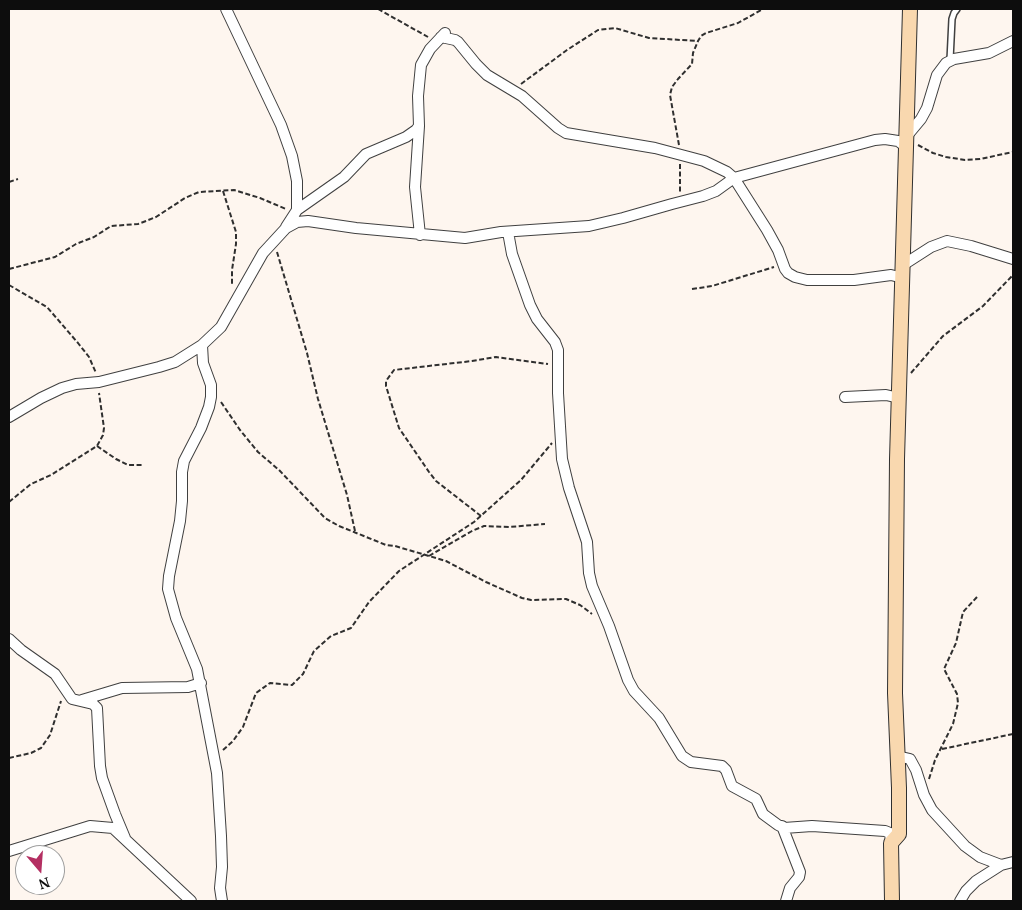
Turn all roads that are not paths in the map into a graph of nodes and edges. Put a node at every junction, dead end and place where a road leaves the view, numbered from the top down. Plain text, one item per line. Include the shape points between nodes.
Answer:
1 (226, 9) edge
2 (910, 9) edge
3 (957, 9) edge
4 (1013, 41) edge
5 (950, 60) junction
6 (419, 126) junction
7 (906, 142) junction
8 (734, 178) junction
9 (296, 211) junction
10 (286, 228) junction
11 (508, 232) junction
12 (420, 235) junction
13 (1013, 259) edge
14 (903, 272) junction
15 (202, 345) junction
16 (899, 392) junction
17 (845, 397) dead end
18 (9, 417) edge
19 (9, 639) edge
20 (201, 683) junction
21 (78, 701) junction
22 (897, 756) junction
23 (782, 826) junction
24 (125, 838) junction
25 (891, 843) junction
26 (9, 852) edge
27 (1013, 862) edge
28 (1001, 866) junction
29 (191, 901) edge
30 (222, 901) edge
31 (786, 901) edge
32 (892, 901) edge
33 (960, 901) edge

1 - 9 street via 281,125 292,156 297,181
2 - 7 street
3 - 5 lane via 952,19
4 - 5 street via 989,53
5 - 7 street via 937,76 922,119
6 - 8 street via 422,65 441,37 455,40 487,75 513,90 566,133 630,142 680,154 721,169
6 - 9 street via 406,136 366,154 344,177
6 - 12 street via 415,187
7 - 8 street via 885,138 875,140
7 - 14 street
8 - 11 street via 711,193 624,218 589,226
8 - 14 street via 768,230 788,273 807,280 854,280
9 - 10 street
10 - 12 street via 308,221
10 - 15 street via 252,272 221,327
11 - 12 street via 466,238
11 - 23 street via 512,254 534,313 559,353 562,459 587,542 590,580 631,686 659,718 682,756 691,762 722,766 732,786 756,799 763,814
13 - 14 street via 947,241 924,250
14 - 16 street
15 - 18 street via 159,368 62,388
15 - 20 street via 203,363 211,385 209,407 184,461 180,521 168,589
16 - 17 street
16 - 22 street
19 - 21 street via 55,674 72,699
20 - 21 street via 188,687 122,688
20 - 30 street via 217,773
21 - 24 street via 93,704 98,711 102,778
22 - 25 street via 899,834
22 - 28 street via 910,760 932,810 969,849
23 - 25 street via 885,830 890,833
23 - 31 street via 800,872
24 - 26 street via 113,828 90,826
24 - 29 street
25 - 32 street
27 - 28 street
28 - 33 street via 976,881

